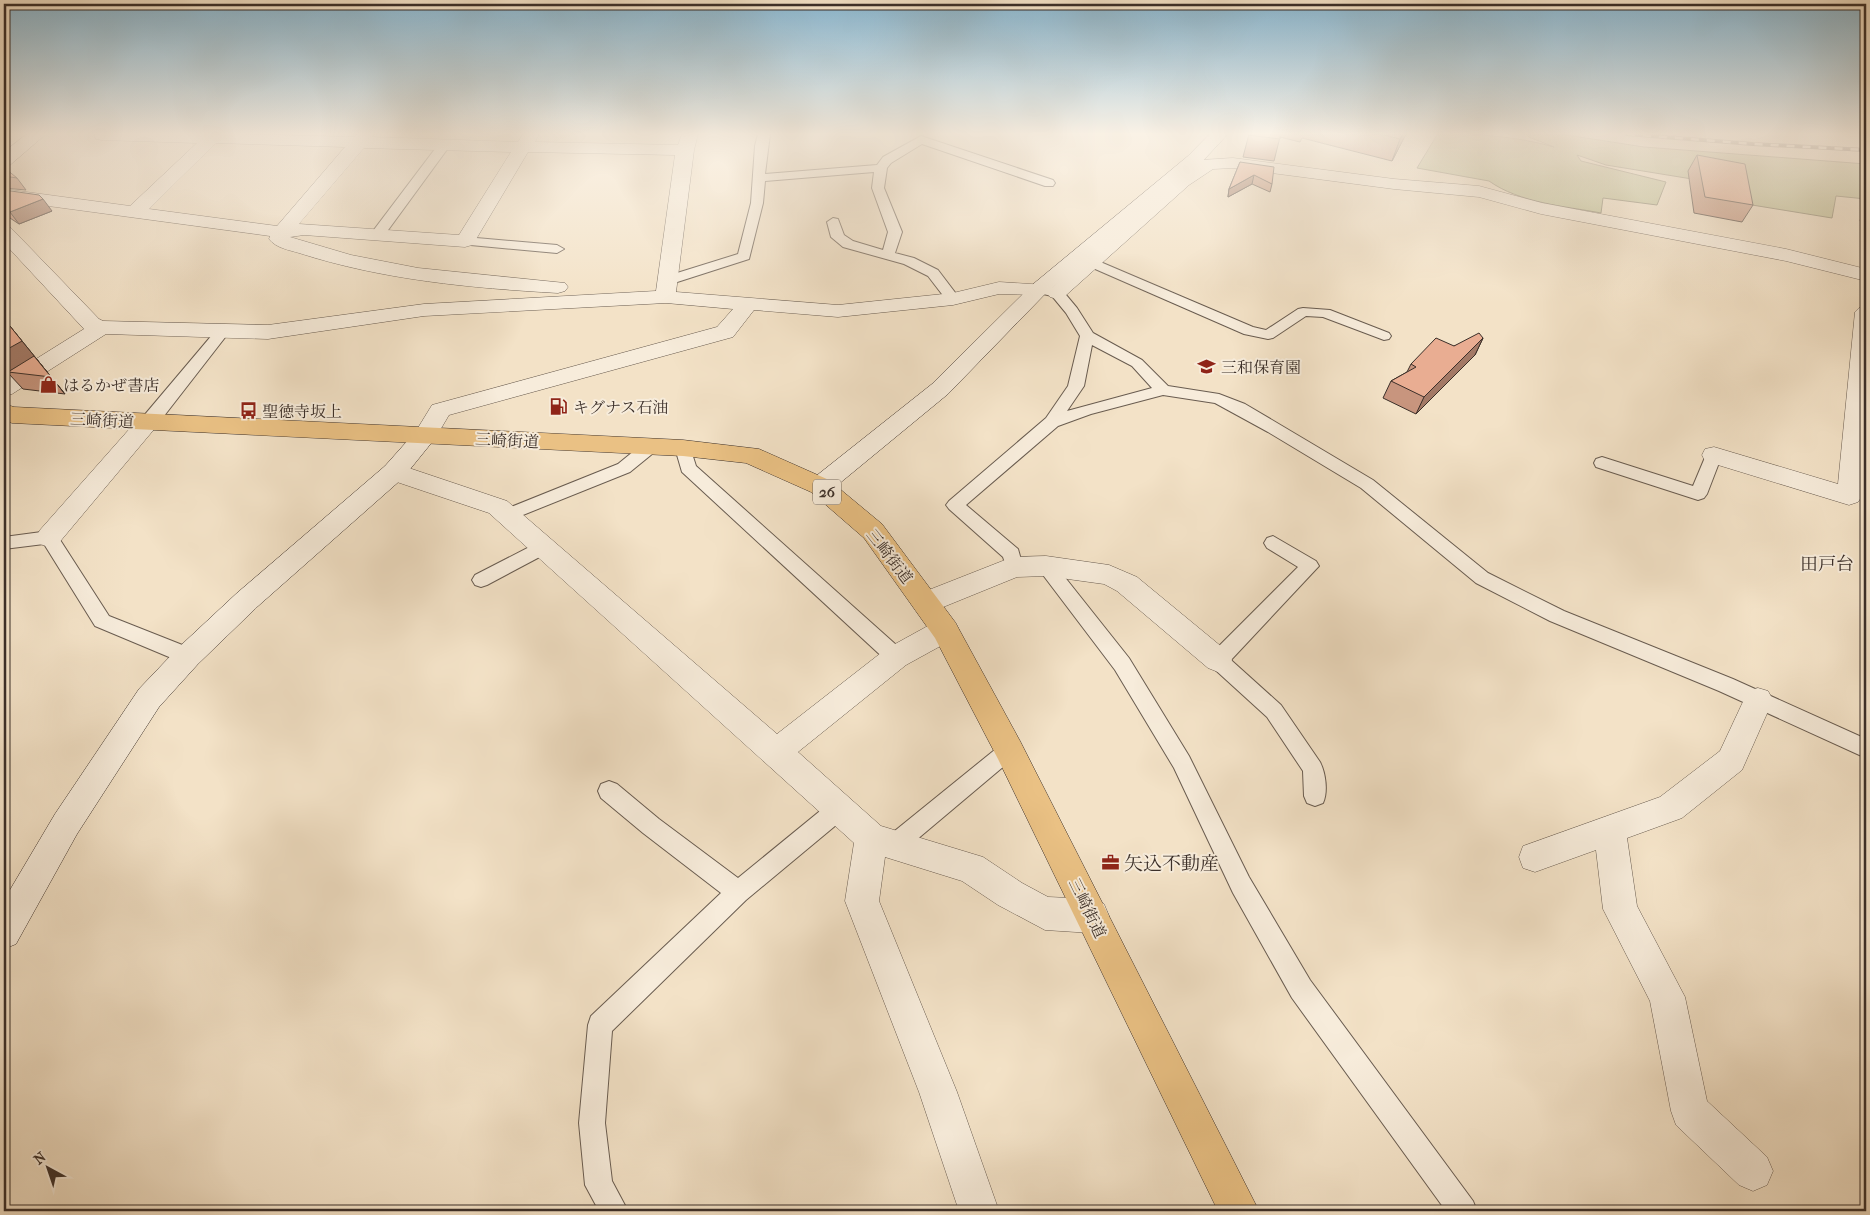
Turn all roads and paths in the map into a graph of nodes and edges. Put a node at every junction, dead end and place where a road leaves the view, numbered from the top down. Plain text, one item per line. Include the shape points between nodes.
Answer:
1 (157, 191) edge
2 (318, 191) edge
3 (410, 191) edge
4 (496, 191) edge
5 (681, 191) edge
6 (757, 191) edge
7 (879, 191) edge
8 (1160, 191) edge
9 (1172, 191) edge
10 (1465, 191) edge
11 (4, 195) edge
12 (136, 211) junction
13 (833, 222) dead end
14 (4, 232) edge
15 (282, 232) junction
16 (378, 234) junction
17 (465, 241) junction
18 (557, 250) dead end
19 (888, 255) junction
20 (1091, 262) junction
21 (1866, 276) edge
22 (666, 289) junction
23 (1048, 291) junction
24 (953, 299) junction
25 (747, 305) junction
26 (1866, 312) edge
27 (102, 327) junction
28 (223, 331) junction
29 (1087, 336) junction
30 (1384, 336) dead end
31 (4, 389) edge
32 (1163, 390) junction
33 (4, 412) edge
34 (148, 422) junction
35 (1052, 422) junction
36 (425, 436) junction
37 (651, 446) junction
38 (682, 448) junction
39 (1714, 455) joint
40 (1602, 463) dead end
41 (394, 472) junction
42 (820, 486) junction
43 (507, 515) junction
44 (48, 537) junction
45 (4, 543) edge
46 (1272, 544) dead end
47 (543, 547) junction
48 (1046, 566) junction
49 (1014, 567) junction
50 (480, 580) dead end
51 (926, 603) junction
52 (945, 630) junction
53 (188, 656) junction
54 (896, 657) junction
55 (1218, 660) junction
56 (1758, 700) junction
57 (1866, 749) edge
58 (1009, 750) junction
59 (776, 752) junction
60 (609, 791) dead end
61 (1315, 796) dead end
62 (838, 808) junction
63 (1610, 830) junction
64 (882, 842) junction
65 (1535, 857) dead end
66 (738, 892) junction
67 (1092, 916) junction
68 (4, 932) edge
69 (1753, 1171) dead end
70 (614, 1211) edge
71 (979, 1211) edge
72 (1239, 1211) edge
73 (1463, 1211) edge

1 - 12 street
2 - 15 street
3 - 16 lane
4 - 17 street
5 - 22 street
6 - 22 lane via 744,256
7 - 19 lane via 895,232
8 - 23 street
9 - 20 street
10 - 21 street via 1786,255
11 - 12 street
12 - 15 street
13 - 19 lane via 838,237 848,244
14 - 27 street via 91,324
15 - 16 street via 304,229
15 - 22 street via 279,239 290,244 423,274 517,285
16 - 17 street
17 - 18 lane
19 - 24 lane via 933,273
20 - 23 street
20 - 30 lane via 1249,331 1268,335 1303,312 1325,313
22 - 25 street
22 - 28 street via 424,310 268,332
23 - 24 street via 1000,288
23 - 29 lane via 1072,311
23 - 42 street via 940,389
24 - 25 street via 838,311
25 - 36 street via 725,332 440,410
26 - 39 street via 1849,496
27 - 28 street
27 - 31 street
28 - 34 lane
29 - 32 lane via 1136,363
29 - 35 lane via 1076,386
32 - 35 lane
32 - 56 lane via 1219,399 1239,408 1367,484 1482,578 1557,616
33 - 34 main road, 三崎街道 / 26
34 - 36 main road, 三崎街道 / 26
34 - 44 street
35 - 49 lane via 955,505 1012,554
36 - 37 main road, 三崎街道 / 26
36 - 41 street
37 - 38 main road, 三崎街道 / 26
37 - 43 lane via 624,468
38 - 42 main road, 三崎街道 / 26 via 750,455
38 - 54 lane via 688,468
39 - 40 lane via 1698,494
41 - 43 street via 498,507
41 - 53 street
42 - 51 main road, 三崎街道 / 26 via 873,531
43 - 47 street
44 - 45 lane
44 - 53 lane via 102,621
46 - 55 lane via 1310,566
47 - 50 lane
47 - 59 street
48 - 49 street
48 - 55 street via 1109,575 1127,584
48 - 73 lane via 1122,664 1182,762 1241,885 1301,989
49 - 51 street
51 - 52 main road, 三崎街道 / 26
52 - 54 street
52 - 58 main road, 三崎街道 / 26
53 - 68 street via 149,698 66,824
54 - 59 street
55 - 61 lane via 1274,712 1313,768
56 - 57 lane
56 - 63 street via 1731,760 1671,808
58 - 64 lane
58 - 67 main road, 三崎街道 / 26
59 - 62 street
60 - 66 lane
62 - 64 street
62 - 66 lane
63 - 65 street
63 - 69 street via 1620,909 1667,997 1690,1111
64 - 67 street via 971,868 1045,913
64 - 71 street via 862,901 938,1092
66 - 70 lane via 600,1025 592,1123 599,1186
67 - 72 main road, 三崎街道 / 26

